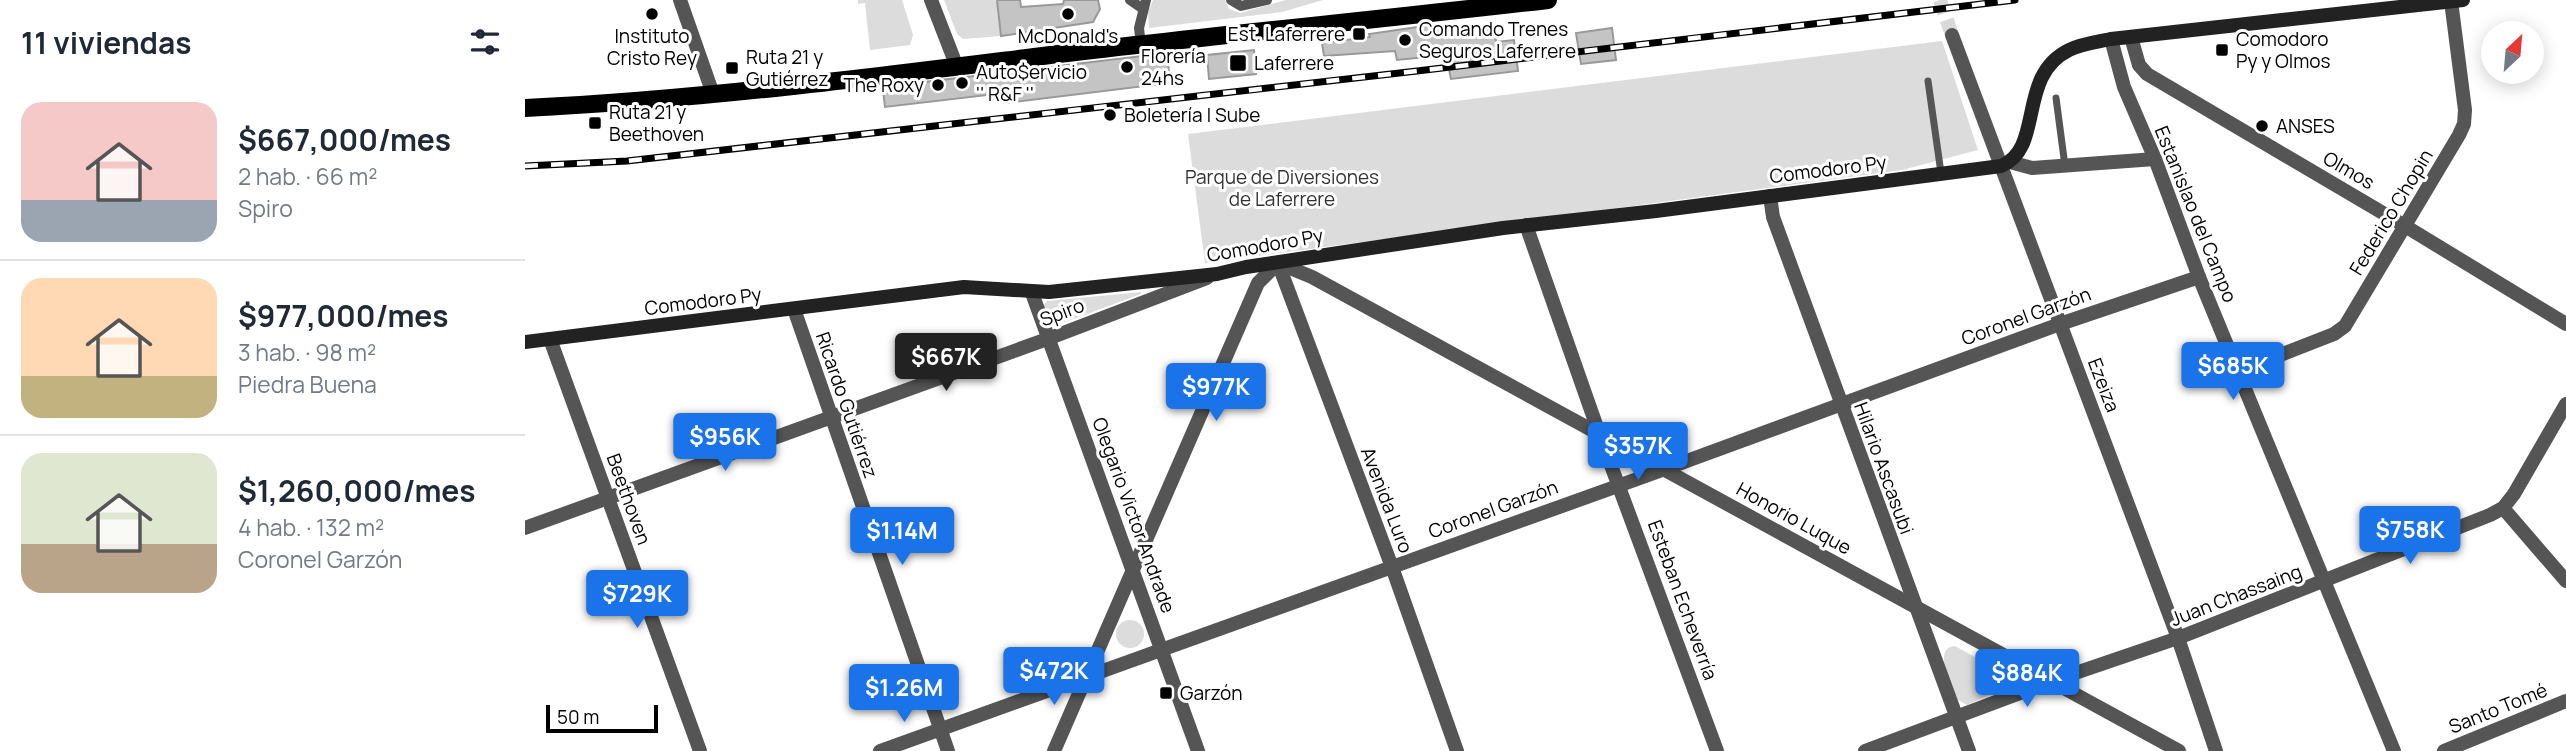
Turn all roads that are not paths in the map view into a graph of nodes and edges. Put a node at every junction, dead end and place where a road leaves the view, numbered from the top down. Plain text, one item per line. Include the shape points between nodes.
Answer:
1 (680, 0) edge
2 (931, 0) edge
3 (1130, 0) edge
4 (1231, 0) edge
5 (1267, 0) edge
6 (1548, 0) edge
7 (2457, 1) edge
8 (1144, 5) edge
9 (1446, 6) edge
10 (1952, 35) tunnel mouth
11 (2131, 37) junction
12 (2111, 39) junction
13 (1141, 45) junction
14 (957, 67) junction
15 (1928, 81) dead end
16 (713, 94) junction
17 (2056, 97) dead end
18 (525, 108) edge
19 (2155, 159) junction
20 (2006, 164) junction
21 (2065, 166) junction
22 (1941, 173) junction
23 (1770, 196) junction
24 (1526, 225) junction
25 (2405, 226) junction
26 (1278, 263) junction
27 (1217, 274) junction
28 (2199, 277) junction
29 (1032, 292) junction
30 (794, 309) junction
31 (2060, 324) junction
32 (2566, 324) edge
33 (550, 338) junction
34 (1050, 338) junction
35 (525, 342) edge
36 (2239, 371) junction
37 (2566, 404) edge
38 (1840, 405) junction
39 (830, 416) junction
40 (1599, 433) junction
41 (1665, 469) junction
42 (1619, 484) junction
43 (608, 496) junction
44 (2504, 508) junction
45 (525, 528) edge
46 (1392, 567) junction
47 (1134, 568) junction
48 (2326, 580) junction
49 (2566, 581) edge
50 (1914, 605) junction
51 (2178, 638) junction
52 (1162, 650) junction
53 (1086, 677) junction
54 (2052, 681) junction
55 (2566, 701) edge
56 (1957, 717) junction
57 (940, 729) junction
58 (700, 751) edge
59 (880, 751) edge
60 (949, 751) edge
61 (1054, 751) edge
62 (1198, 751) edge
63 (1457, 751) edge
64 (1717, 751) edge
65 (1865, 751) edge
66 (1969, 751) edge
67 (2179, 751) edge
68 (2215, 751) edge
69 (2394, 751) edge
70 (2444, 751) edge

1 - 16 street
2 - 14 street
3 - 8 street
4 - 5 street via 1241,6
6 - 9 main road
7 - 11 main road
7 - 25 street, Federico Chopin via 2464,124
8 - 13 street
9 - 13 main road
10 - 20 street, Ezeiza
11 - 12 main road
11 - 25 street, Olmos via 2139,65 2147,74
12 - 19 street, Estanislao del Campo via 2124,87
12 - 20 main road via 2069,49 2047,67 2035,89 2026,136
13 - 14 main road
14 - 16 main road
15 - 22 lane
16 - 18 main road
17 - 21 lane
19 - 21 street, Comodoro Py
19 - 28 street, Estanislao del Campo
20 - 21 street, Comodoro Py
20 - 22 main road, Comodoro Py
20 - 31 street, Ezeiza
22 - 23 main road, Comodoro Py
23 - 24 main road, Comodoro Py
23 - 38 street, Hilario Ascasubi via 1773,217
24 - 26 main road, Comodoro Py
24 - 40 street, Esteban Echeverría
25 - 32 street, Olmos
25 - 36 street, Federico Chopin via 2344,326
26 - 27 main road, Comodoro Py
26 - 40 street, Honorio Luque via 1312,277
26 - 46 street, Avenida Luro
26 - 47 street via 1258,283
27 - 29 main road, Comodoro Py
27 - 34 street, Spiro
28 - 31 street, Coronel Garzón
28 - 36 street, Estanislao del Campo
29 - 30 main road, Comodoro Py via 964,287
29 - 34 street, Olegario Victor Andrade
30 - 33 main road, Comodoro Py
30 - 39 street, Ricardo Gutiérrez
31 - 38 street, Coronel Garzón
31 - 51 street, Ezeiza
33 - 35 main road, Comodoro Py
33 - 43 street, Beethoven
34 - 39 street, Spiro
34 - 47 street, Olegario Victor Andrade
36 - 48 street, Estanislao del Campo
37 - 44 street
38 - 41 street, Coronel Garzón
38 - 50 street, Hilario Ascasubi
39 - 43 street, Spiro
39 - 57 street, Ricardo Gutiérrez
40 - 41 street, Honorio Luque
40 - 42 street, Esteban Echeverría
41 - 42 street, Coronel Garzón
41 - 50 street, Honorio Luque
42 - 46 street, Coronel Garzón
42 - 64 street, Esteban Echeverría
43 - 45 street, Spiro
43 - 58 street, Beethoven
44 - 48 street, Juan Chassaing
44 - 49 street
46 - 52 street, Coronel Garzón
46 - 63 street, Avenida Luro
47 - 52 street, Olegario Victor Andrade
47 - 53 street
48 - 51 street, Juan Chassaing
48 - 69 street, Estanislao del Campo
50 - 54 street, Honorio Luque
50 - 56 street, Hilario Ascasubi
51 - 54 street, Juan Chassaing
51 - 68 street, Ezeiza
52 - 53 street, Coronel Garzón
52 - 62 street, Olegario Victor Andrade
53 - 57 street, Coronel Garzón
53 - 61 street
54 - 56 street, Juan Chassaing
54 - 67 street, Honorio Luque
55 - 70 street, Santo Tomé
56 - 65 street, Juan Chassaing
56 - 66 street, Hilario Ascasubi
57 - 59 street, Coronel Garzón
57 - 60 street, Ricardo Gutiérrez

